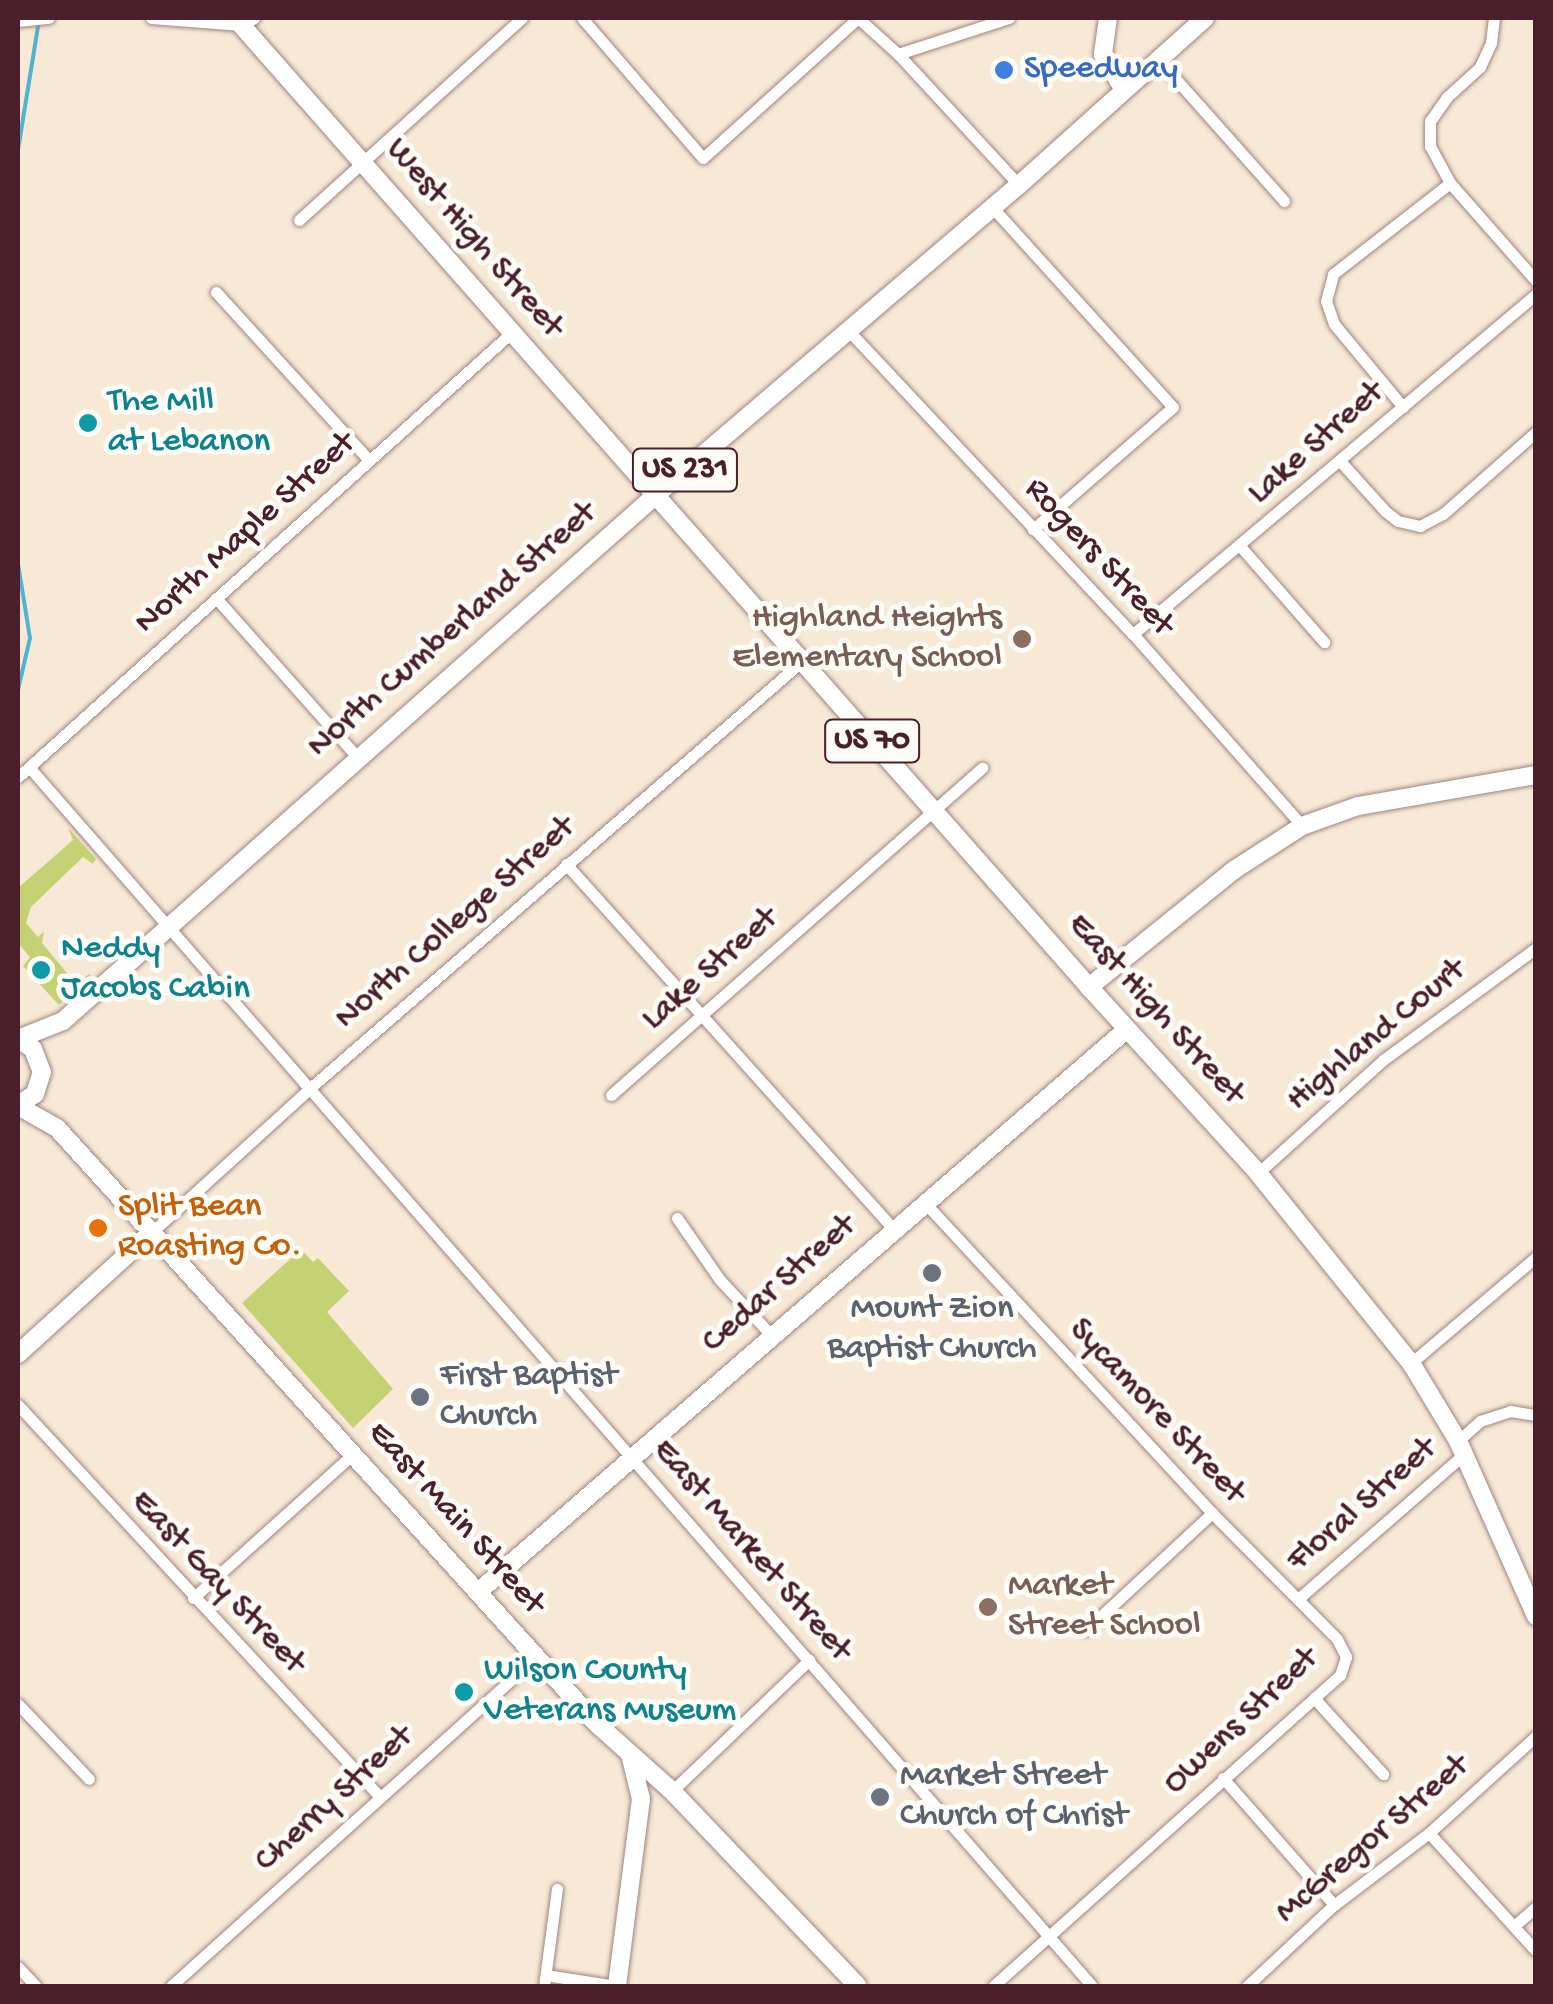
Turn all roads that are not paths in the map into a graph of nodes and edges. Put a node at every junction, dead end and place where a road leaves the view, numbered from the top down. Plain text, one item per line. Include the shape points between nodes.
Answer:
1 (49, 18) edge
2 (151, 18) edge
3 (522, 18) edge
4 (582, 18) edge
5 (858, 18) edge
6 (1008, 18) edge
7 (1108, 18) edge
8 (1205, 18) edge
9 (1494, 18) edge
10 (243, 20) edge
11 (18, 21) edge
12 (898, 54) junction
13 (1158, 59) junction
14 (1124, 90) junction
15 (363, 163) junction
16 (1450, 182) junction
17 (1019, 185) junction
18 (1284, 201) dead end
19 (993, 208) junction
20 (299, 220) dead end
21 (1536, 281) edge
22 (216, 292) dead end
23 (1534, 299) edge
24 (849, 331) junction
25 (512, 332) junction
26 (1403, 407) junction
27 (1536, 432) edge
28 (368, 460) junction
29 (1340, 461) junction
30 (656, 494) junction
31 (1033, 529) junction
32 (1240, 546) junction
33 (216, 598) junction
34 (1133, 634) junction
35 (1324, 642) dead end
36 (801, 662) junction
37 (358, 758) junction
38 (29, 768) junction
39 (982, 768) dead end
40 (1536, 774) edge
41 (18, 777) edge
42 (934, 811) junction
43 (1302, 826) junction
44 (566, 864) junction
45 (170, 928) junction
46 (1536, 948) edge
47 (1089, 987) junction
48 (703, 1014) junction
49 (63, 1021) junction
50 (1126, 1029) junction
51 (18, 1039) edge
52 (41, 1072) junction
53 (309, 1089) junction
54 (611, 1095) dead end
55 (18, 1105) edge
56 (57, 1128) junction
57 (1258, 1173) junction
58 (926, 1204) junction
59 (677, 1218) dead end
60 (894, 1229) junction
61 (152, 1232) junction
62 (1536, 1257) edge
63 (773, 1337) junction
64 (18, 1354) edge
65 (1411, 1363) junction
66 (18, 1405) edge
67 (1536, 1415) edge
68 (1461, 1448) junction
69 (352, 1456) junction
70 (631, 1456) junction
71 (1212, 1513) junction
72 (478, 1592) junction
73 (193, 1598) junction
74 (1298, 1599) junction
75 (1536, 1616) edge
76 (1086, 1630) dead end
77 (536, 1656) junction
78 (1346, 1657) joint
79 (809, 1660) junction
80 (1314, 1698) junction
81 (18, 1704) edge
82 (1536, 1736) edge
83 (630, 1754) junction
84 (1382, 1774) dead end
85 (1223, 1778) junction
86 (88, 1779) dead end
87 (672, 1792) junction
88 (379, 1796) junction
89 (1429, 1833) junction
90 (557, 1889) dead end
91 (1334, 1906) junction
92 (1536, 1907) edge
93 (1514, 1926) junction
94 (1048, 1936) junction
95 (1536, 1951) edge
96 (18, 1967) edge
97 (545, 1980) edge
98 (36, 1986) edge
99 (172, 1986) edge
100 (617, 1986) edge
101 (858, 1986) edge
102 (993, 1986) edge
103 (1092, 1986) edge
104 (1247, 1986) edge

1 - 11 street
2 - 10 street
3 - 15 street
4 - 5 street via 703,158
5 - 12 street
6 - 12 street
7 - 14 main road via 1102,54
8 - 13 main road, North Cumberland Street / US 231
9 - 16 street via 1480,67 1430,121 1430,146
10 - 15 main road, West High Street / US 70
12 - 17 street
13 - 14 main road, North Cumberland Street / US 231
13 - 18 street
14 - 17 main road, North Cumberland Street / US 231
15 - 20 street
15 - 25 main road, West High Street / US 70
16 - 21 street
16 - 26 street via 1333,274 1326,301 1334,324
17 - 19 main road, North Cumberland Street / US 231
19 - 24 main road, North Cumberland Street / US 231
19 - 31 street via 1173,407
22 - 28 street
23 - 26 street, Lake Street
24 - 30 main road, North Cumberland Street / US 231
24 - 31 street, Rogers Street
25 - 28 street, North Maple Street
25 - 30 main road, West High Street / US 70
26 - 29 street, Lake Street
27 - 29 street via 1443,514 1420,526 1385,511
28 - 33 street, North Maple Street
29 - 32 street, Lake Street
30 - 36 main road, East High Street / US 70
30 - 37 main road, North Cumberland Street / US 231
31 - 34 street, Rogers Street
32 - 34 street, Lake Street
32 - 35 street
33 - 37 street
33 - 38 street, North Maple Street
34 - 43 street, Rogers Street
36 - 42 main road, East High Street / US 70
36 - 44 street, North College Street
37 - 45 main road, North Cumberland Street / US 231
38 - 41 street, North Maple Street
38 - 45 street, East Market Street
39 - 42 street, Lake Street
40 - 43 main road via 1358,806
42 - 47 main road, East High Street / US 70
42 - 48 street, Lake Street
43 - 47 main road via 1234,870
44 - 48 street
44 - 53 street, North College Street
45 - 49 main road, North Cumberland Street / US 231
45 - 53 street, East Market Street
46 - 57 street, Highland Court via 1384,1060
47 - 50 main road, East High Street / US 70
48 - 54 street, Lake Street
48 - 60 street
49 - 51 main road, North Cumberland Street / US 231
49 - 52 main road, North Cumberland Street / US 231
50 - 57 main road, East High Street / US 70
50 - 58 main road, Cedar Street
51 - 52 main road, US 231 via 33,1048
52 - 55 main road, US 231 via 34,1094
52 - 56 main road, East Main Street
53 - 61 street, North College Street
53 - 70 street, East Market Street
55 - 56 main road, East Main Street
56 - 61 main road, East Main Street
57 - 65 main road, East High Street / US 70
58 - 60 main road, Cedar Street
58 - 71 street, Sycamore Street
59 - 63 street via 720,1280
60 - 63 main road, Cedar Street
61 - 64 main road
61 - 69 main road, East Main Street
62 - 65 street
63 - 70 main road, Cedar Street
65 - 68 main road, East High Street / US 70
66 - 73 street, East Gay Street
67 - 68 street, Floral Street via 1510,1411 1480,1421
68 - 74 street, Floral Street
68 - 75 main road, East High Street / US 70
69 - 72 main road, East Main Street
69 - 73 street
70 - 72 main road, Cedar Street
70 - 79 street, East Market Street
71 - 74 street, Sycamore Street
71 - 76 street
72 - 77 main road, East Main Street
73 - 88 street, East Gay Street
74 - 78 street, Sycamore Street via 1338,1639
77 - 83 main road, East Main Street
77 - 88 street, Cherry Street
78 - 80 street, Owens Street via 1340,1675
79 - 87 street
79 - 94 street, East Market Street
80 - 84 street
80 - 85 street, Owens Street
81 - 86 street
82 - 89 street, McGregor Street
83 - 87 main road, East Main Street
83 - 100 main road via 641,1800
85 - 91 street
85 - 94 street, Owens Street
87 - 101 main road, East Main Street
88 - 99 street, Cherry Street
89 - 91 street, McGregor Street
89 - 93 street
90 - 97 street
91 - 104 street, McGregor Street
92 - 93 street
93 - 95 street
94 - 102 street, Owens Street
94 - 103 street, East Market Street
96 - 98 street
97 - 100 street

